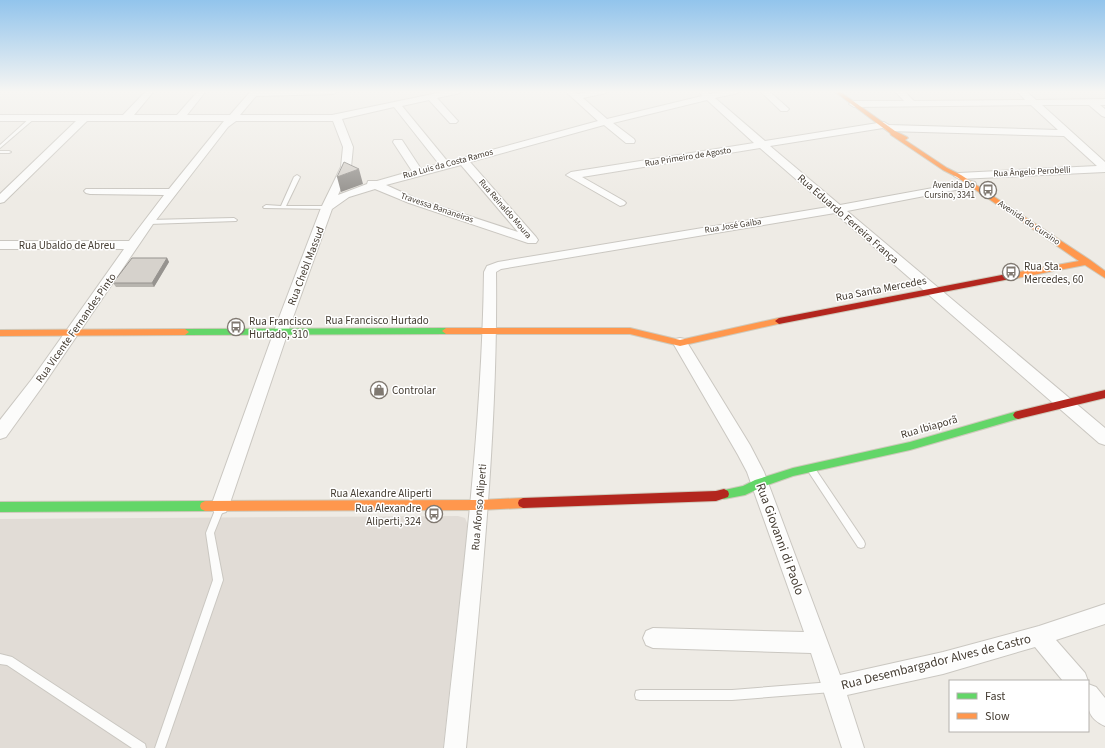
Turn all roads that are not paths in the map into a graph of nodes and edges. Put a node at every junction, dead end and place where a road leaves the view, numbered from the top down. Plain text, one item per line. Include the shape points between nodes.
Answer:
1 (24, 126) edge
2 (76, 126) edge
3 (224, 126) edge
4 (340, 126) edge
5 (414, 126) edge
6 (590, 126) edge
7 (609, 126) edge
8 (741, 126) edge
9 (885, 126) edge
10 (1058, 126) edge
11 (888, 128) junction
12 (1066, 133) junction
13 (630, 141) dead end
14 (398, 142) dead end
15 (763, 145) junction
16 (0, 147) edge
17 (0, 152) edge
18 (9, 152) dead end
19 (463, 160) junction
20 (445, 165) junction
21 (1105, 168) edge
22 (418, 172) junction
23 (354, 173) junction
24 (956, 174) junction
25 (297, 177) dead end
26 (971, 184) junction
27 (375, 185) junction
28 (90, 191) dead end
29 (172, 192) junction
30 (0, 200) edge
31 (620, 203) dead end
32 (266, 207) dead end
33 (283, 207) junction
34 (327, 208) junction
35 (837, 209) junction
36 (234, 220) dead end
37 (149, 222) junction
38 (532, 240) junction
39 (0, 245) edge
40 (134, 245) junction
41 (546, 257) junction
42 (494, 267) joint
43 (1098, 268) edge
44 (932, 291) junction
45 (490, 331) junction
46 (282, 332) junction
47 (0, 333) edge
48 (72, 333) junction
49 (680, 343) junction
50 (1105, 394) edge
51 (1065, 404) junction
52 (0, 432) edge
53 (1105, 438) edge
54 (810, 468) junction
55 (759, 483) junction
56 (480, 505) junction
57 (220, 506) junction
58 (0, 507) edge
59 (860, 544) dead end
60 (1105, 614) edge
61 (1039, 636) junction
62 (653, 638) dead end
63 (817, 643) junction
64 (0, 659) edge
65 (1076, 680) edge
66 (834, 687) junction
67 (640, 695) dead end
68 (1089, 696) edge
69 (1105, 715) edge
70 (141, 748) edge
71 (160, 748) edge
72 (455, 748) edge
73 (853, 748) edge

1 - 16 lane
2 - 30 street
3 - 29 street, Rua Vicente Fernandes Pinto
4 - 23 street, Rua Chebl Massud
5 - 20 street
6 - 19 street, Rua Luis da Costa Ramos
7 - 13 street
8 - 15 street, Rua Eduardo Ferreira França
9 - 11 street, Avenida do Cursino
10 - 12 street
11 - 12 street, Rua Primeiro de Agosto
11 - 15 street, Rua Primeiro de Agosto
11 - 24 street, Avenida do Cursino via 951,168
12 - 21 street
14 - 22 street
15 - 31 street, Rua Primeiro de Agosto via 571,175
15 - 35 street, Rua Eduardo Ferreira França
17 - 18 lane
19 - 20 street, Rua Luis da Costa Ramos
19 - 38 street, Rua Reinaldo Moura
20 - 22 street, Rua Luis da Costa Ramos
21 - 24 street, Rua Ângelo Perobelli
22 - 27 street, Rua Luis da Costa Ramos
23 - 27 street, Travessa Bananeiras
23 - 34 street, Rua Chebl Massud
24 - 26 street, Avenida do Cursino
25 - 33 lane
26 - 35 street, Rua José Gaiba
26 - 43 street, Avenida do Cursino
27 - 34 street, Rua Luis da Costa Ramos via 345,195
27 - 38 street, Travessa Bananeiras via 413,201
28 - 29 street
29 - 37 street, Rua Vicente Fernandes Pinto
32 - 33 lane
33 - 34 lane
34 - 46 street, Rua Chebl Massud
35 - 41 street, Rua José Gaiba
35 - 44 street, Rua Eduardo Ferreira França
36 - 37 lane
37 - 40 street, Rua Vicente Fernandes Pinto
38 - 41 street, Rua Reinaldo Moura
39 - 40 street, Rua Ubaldo de Abreu
40 - 48 street, Rua Vicente Fernandes Pinto
41 - 42 street, Rua José Gaiba
42 - 45 street, Rua Afonso Aliperti via 490,272
43 - 44 street, Rua Santa Mercedes
44 - 49 street, Rua Santa Mercedes
44 - 51 street, Rua Eduardo Ferreira França
45 - 46 street, Rua Francisco Hurtado
45 - 49 street, Rua Francisco Hurtado via 630,331
45 - 56 street, Rua Afonso Aliperti
46 - 48 street, Rua Francisco Hurtado
46 - 57 street, Rua Chebl Massud
47 - 48 street, Rua Francisco Hurtado
48 - 52 street, Rua Vicente Fernandes Pinto
49 - 55 street, Rua Giovanni di Paolo via 744,450
50 - 51 street, Rua Ibiaporã
51 - 53 street, Rua Eduardo Ferreira França
51 - 54 street, Rua Ibiaporã via 910,446
54 - 55 street, Rua Ibiaporã
54 - 59 lane
55 - 56 street, Rua Alexandre Aliperti via 745,490 716,496
55 - 63 street, Rua Giovanni di Paolo
56 - 57 street, Rua Alexandre Aliperti
56 - 72 street, Rua Afonso Aliperti
57 - 58 street, Rua Alexandre Aliperti
57 - 71 lane via 210,533 218,580
60 - 61 street, Rua Desembargador Alves de Castro
61 - 65 street
61 - 66 street, Rua Desembargador Alves de Castro via 943,663
62 - 63 street
63 - 66 street, Rua Giovanni di Paolo
64 - 70 lane via 9,660
66 - 67 lane via 732,695
66 - 73 street, Rua Giovanni di Paolo
68 - 69 street

